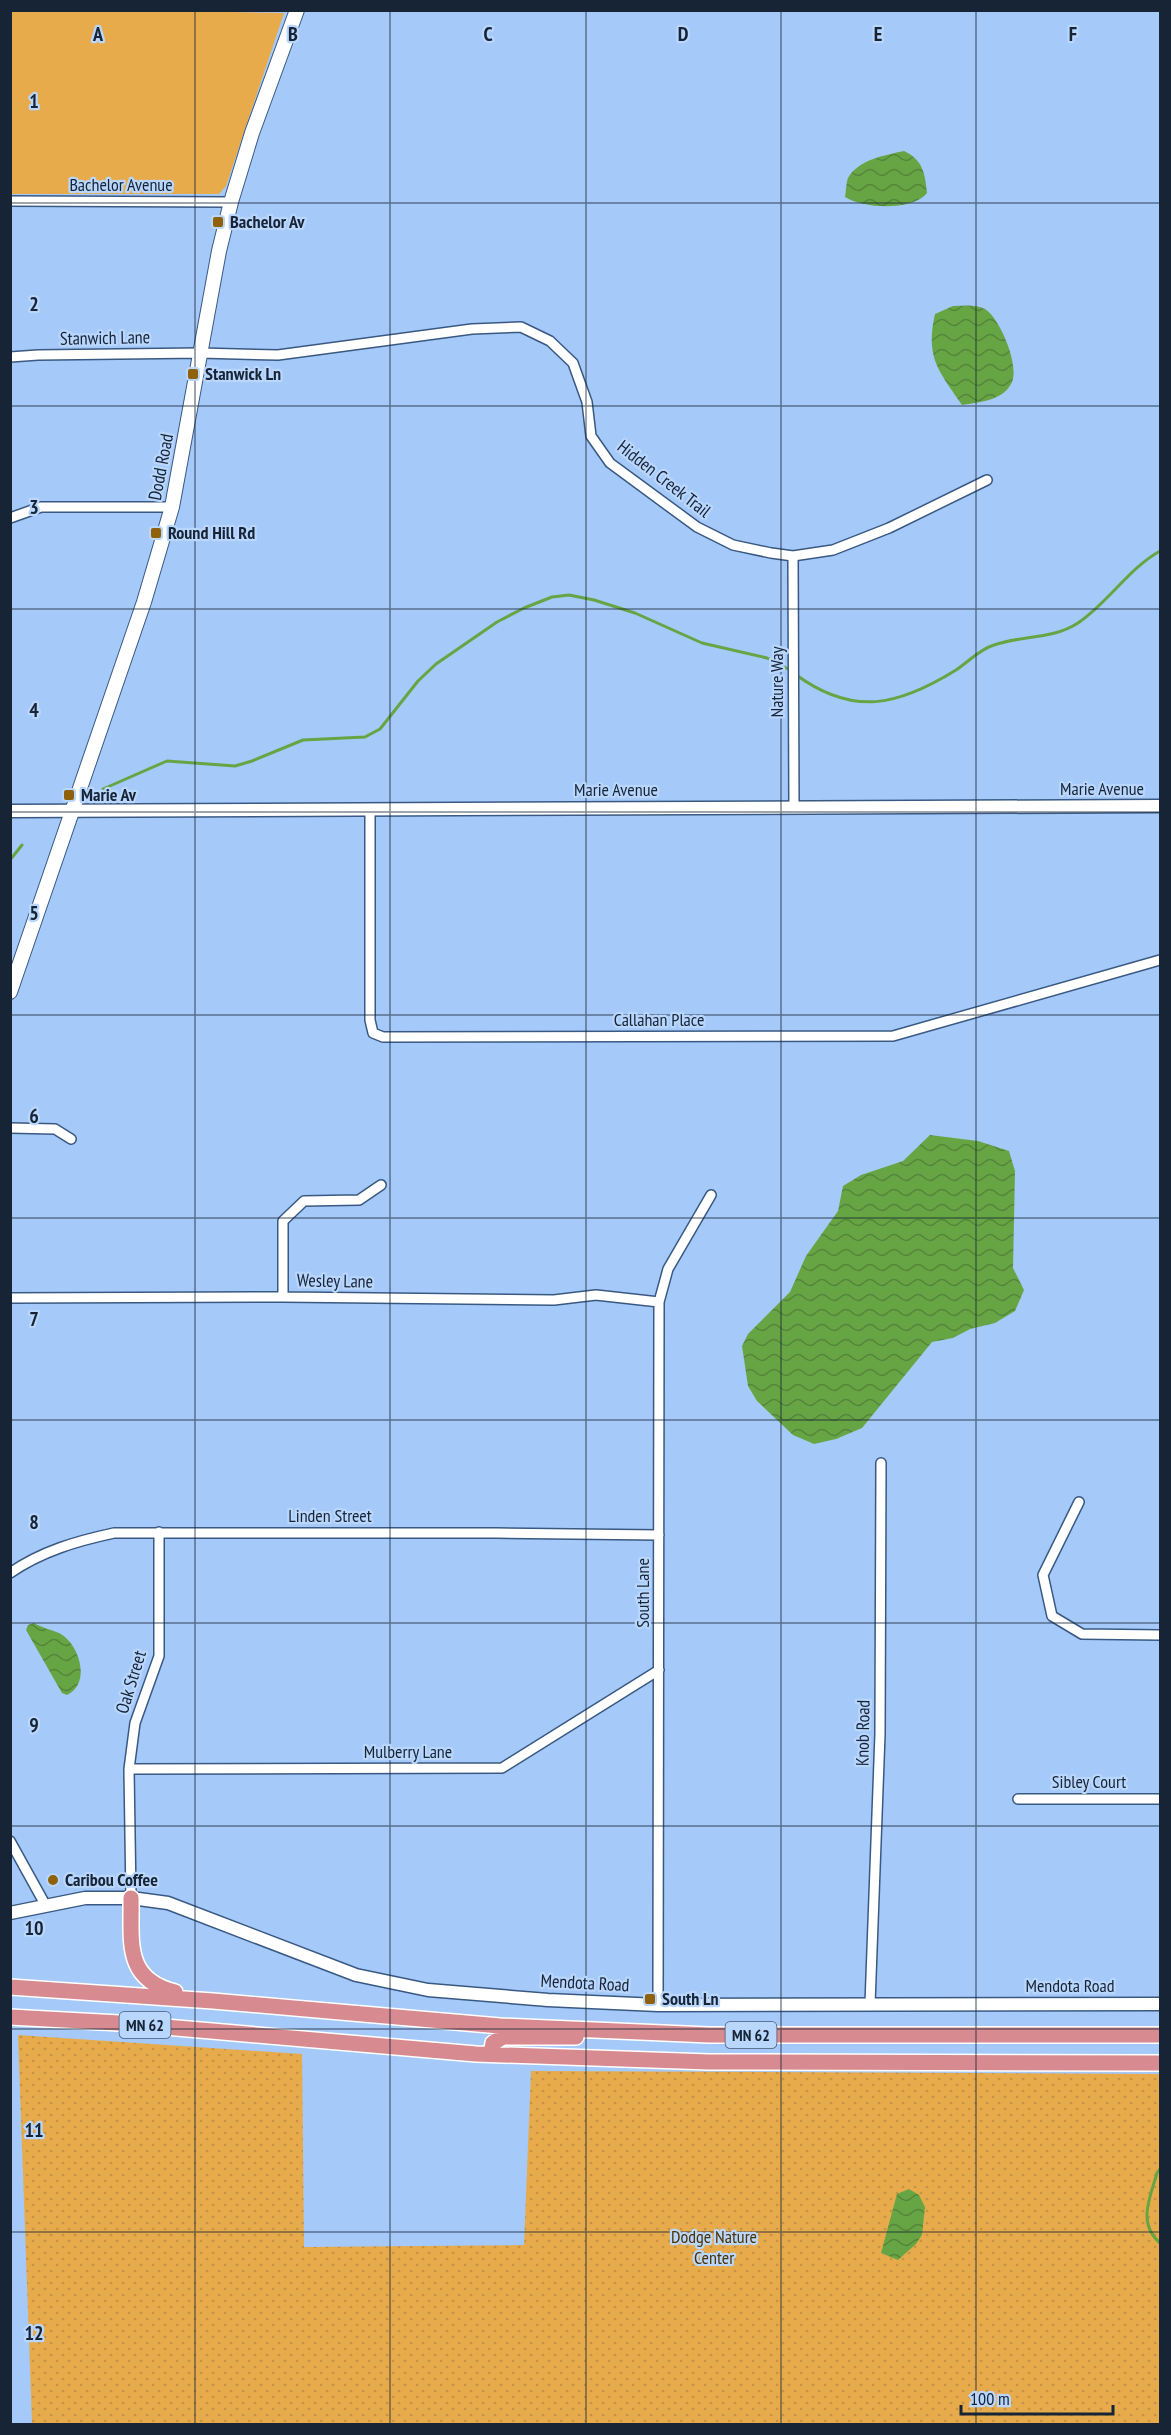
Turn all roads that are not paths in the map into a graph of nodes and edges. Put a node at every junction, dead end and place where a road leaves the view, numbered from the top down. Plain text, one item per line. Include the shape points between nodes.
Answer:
1 (297, 10) edge
2 (10, 201) edge
3 (231, 202) junction
4 (201, 353) junction
5 (10, 357) edge
6 (987, 480) dead end
7 (172, 507) junction
8 (10, 518) edge
9 (793, 556) junction
10 (1161, 806) edge
11 (794, 807) junction
12 (370, 809) junction
13 (10, 811) edge
14 (72, 811) junction
15 (1161, 960) edge
16 (11, 987) edge
17 (10, 1128) edge
18 (71, 1139) dead end
19 (381, 1185) dead end
20 (711, 1195) dead end
21 (283, 1297) junction
22 (10, 1298) edge
23 (659, 1302) junction
24 (880, 1463) dead end
25 (1078, 1502) dead end
26 (159, 1532) junction
27 (659, 1535) junction
28 (10, 1574) edge
29 (1161, 1635) edge
30 (659, 1670) junction
31 (129, 1769) junction
32 (1161, 1798) edge
33 (1018, 1799) dead end
34 (10, 1841) edge
35 (131, 1898) junction
36 (46, 1906) junction
37 (10, 1913) edge
38 (10, 1987) edge
39 (213, 2001) junction
40 (658, 2004) junction
41 (870, 2004) junction
42 (1161, 2004) edge
43 (10, 2017) edge
44 (649, 2032) junction
45 (1161, 2035) edge
46 (491, 2054) junction
47 (1161, 2063) edge

1 - 3 main road, Dodd Road
2 - 3 street, Bachelor Avenue
3 - 4 main road, Dodd Road
4 - 5 street, Stanwich Lane
4 - 7 main road, Dodd Road
4 - 9 street, Hidden Creek Trail via 278,355 472,329 521,327 550,341 573,363 587,402 591,436 610,463 697,527 733,545
6 - 9 street, Hidden Creek Trail via 889,528 833,550
7 - 8 street via 41,507
7 - 14 main road, Dodd Road via 144,602
9 - 11 street, Nature Way
10 - 11 street, Marie Avenue
11 - 12 street, Marie Avenue
12 - 14 street, Marie Avenue
12 - 15 street, Callahan Place via 370,1020 373,1033 383,1037 893,1036
13 - 14 street, Marie Avenue
14 - 16 main road, Dodd Road
17 - 18 street via 56,1129
19 - 21 street via 359,1200 304,1201 284,1221
20 - 23 street, South Lane via 668,1269
21 - 22 street, Wesley Lane
21 - 23 street, Wesley Lane via 554,1300 596,1295
23 - 27 street, South Lane
24 - 41 street, Knob Road via 880,1734
25 - 29 street via 1043,1575 1052,1616 1082,1634
26 - 27 street, Linden Street
26 - 28 street, Linden Street via 114,1533 83,1540 31,1559
26 - 31 street, Oak Street via 159,1656 135,1723
27 - 30 street, South Lane
30 - 31 street, Mulberry Lane via 502,1768
30 - 40 street, South Lane
31 - 35 street, Oak Street
32 - 33 street, Sibley Court
34 - 36 street
35 - 36 street, Mendota Road via 85,1898
35 - 39 highway via 131,1950 147,1979 160,1988
35 - 40 street, Mendota Road via 168,1903 202,1914 356,1975 428,1990
36 - 37 street, Mendota Road
38 - 39 highway, MN 62
39 - 44 highway, MN 62 via 500,2026
40 - 41 street, Mendota Road
41 - 42 street, Mendota Road
43 - 46 highway, MN 62
44 - 45 highway, MN 62
44 - 46 highway via 551,2039 507,2036 493,2043
46 - 47 highway, MN 62 via 709,2062

